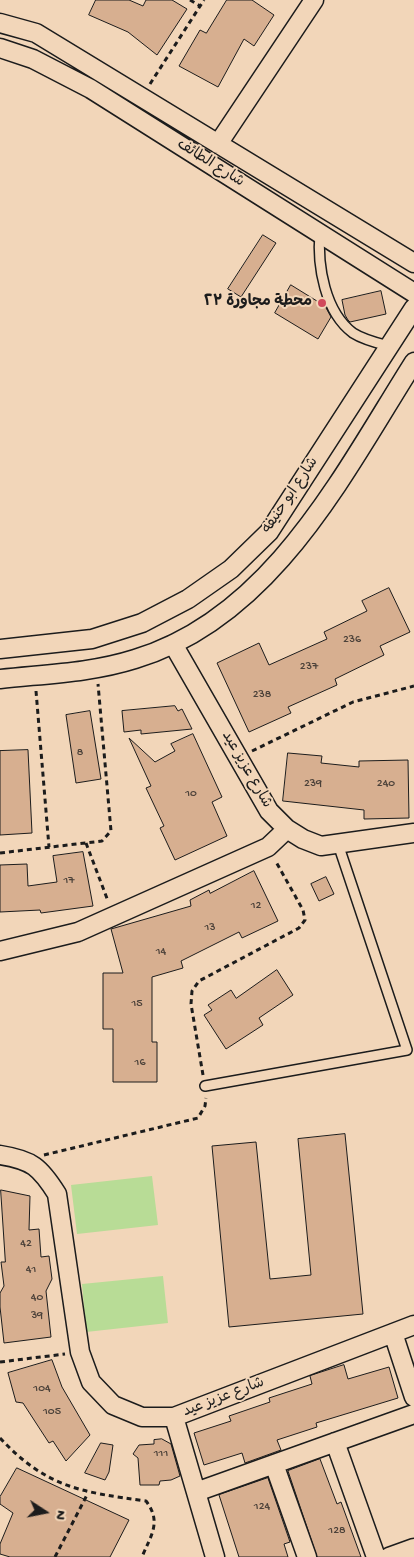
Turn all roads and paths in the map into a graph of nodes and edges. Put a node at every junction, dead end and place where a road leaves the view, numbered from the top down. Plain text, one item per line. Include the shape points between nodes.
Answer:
1 (190, 0) edge
2 (204, 0) edge
3 (314, 0) edge
4 (200, 6) junction
5 (0, 23) edge
6 (0, 48) edge
7 (141, 97) junction
8 (218, 144) junction
9 (320, 234) junction
10 (414, 262) edge
11 (414, 293) edge
12 (414, 308) edge
13 (389, 346) junction
14 (414, 362) edge
15 (173, 644) junction
16 (0, 649) edge
17 (97, 669) junction
18 (34, 676) junction
19 (0, 679) edge
20 (414, 686) edge
21 (238, 758) junction
22 (287, 829) junction
23 (414, 833) edge
24 (86, 843) junction
25 (338, 844) junction
26 (49, 847) junction
27 (268, 847) junction
28 (0, 853) edge
29 (114, 915) junction
30 (0, 951) edge
31 (205, 1086) junction
32 (0, 1156) edge
33 (24, 1160) junction
34 (414, 1325) edge
35 (393, 1333) junction
36 (80, 1352) junction
37 (0, 1362) edge
38 (414, 1397) edge
39 (414, 1414) edge
40 (174, 1417) junction
41 (0, 1438) edge
42 (335, 1442) junction
43 (274, 1464) junction
44 (196, 1492) junction
45 (88, 1493) junction
46 (414, 1548) edge
47 (55, 1557) edge
48 (142, 1557) edge
49 (215, 1557) edge
50 (307, 1557) edge
51 (376, 1557) edge
52 (388, 1557) edge

1 - 4 path
2 - 4 path
3 - 8 street
4 - 7 path
5 - 7 street, شارع الطائف via 36,33
6 - 9 street, شارع الطائف via 34,59 91,89
7 - 8 street, شارع الطائف
8 - 10 street, شارع الطائف
9 - 11 street, شارع الطائف
9 - 13 lane via 319,263 336,312 353,332
12 - 13 street, شارع ابو حنيفه
13 - 16 street, شارع ابو حنيفه via 268,532 231,568 188,599 142,623 92,639
14 - 15 street, شارع ابو حنيفه via 336,484 288,551 254,588 216,620
15 - 17 street, شارع ابو حنيفه via 136,659
15 - 21 street, شارع عزيز عيد
17 - 18 street, شارع ابو حنيفه
17 - 24 path via 111,831 102,841
18 - 19 street, شارع ابو حنيفه
18 - 26 path
20 - 21 path via 353,702
21 - 22 street, شارع عزيز عيد via 269,811
22 - 25 street, شارع عزيز عيد via 321,846
22 - 27 street
23 - 25 street, شارع عزيز عيد
24 - 26 path
24 - 29 path
25 - 31 lane via 407,1050
26 - 28 path
27 - 29 street
27 - 31 path via 306,920 299,928 199,981 192,991 191,1004
29 - 30 street via 60,938
31 - 33 path via 205,1106 198,1118
32 - 33 street, شارع عزيز عيد
33 - 36 street, شارع عزيز عيد via 44,1173 57,1194
34 - 35 street, شارع عزيز عيد
35 - 38 street
35 - 40 street, شارع عزيز عيد
36 - 37 path
36 - 40 street, شارع عزيز عيد via 91,1382 113,1405 142,1417
39 - 42 street
40 - 44 street
41 - 45 path via 18,1458 56,1482
42 - 43 street
42 - 51 street
43 - 44 street
43 - 50 street
44 - 49 street
45 - 47 path
45 - 48 path via 146,1500 154,1511 155,1523
46 - 52 street

